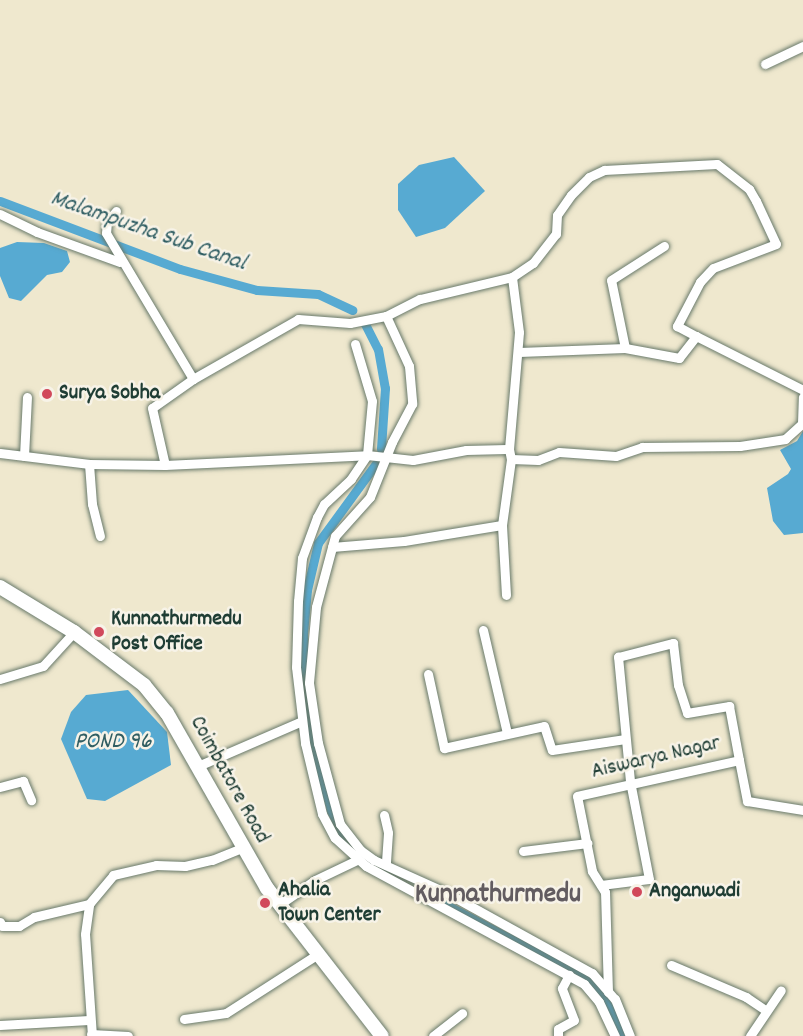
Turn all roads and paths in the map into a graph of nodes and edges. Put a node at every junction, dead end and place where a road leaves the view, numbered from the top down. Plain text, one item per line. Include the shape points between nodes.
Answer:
1 (803, 46) edge
2 (765, 64) dead end
3 (116, 212) dead end
4 (0, 214) edge
5 (664, 246) dead end
6 (120, 262) junction
7 (512, 277) junction
8 (386, 316) junction
9 (696, 336) junction
10 (355, 344) dead end
11 (625, 348) junction
12 (519, 352) junction
13 (193, 379) junction
14 (803, 390) edge
15 (27, 397) dead end
16 (803, 397) edge
17 (802, 423) edge
18 (0, 453) edge
19 (510, 454) junction
20 (367, 455) junction
21 (24, 456) junction
22 (386, 457) junction
23 (89, 464) junction
24 (165, 465) junction
25 (502, 525) junction
26 (100, 536) dead end
27 (332, 547) junction
28 (0, 587) edge
29 (506, 596) dead end
30 (483, 630) dead end
31 (74, 632) junction
32 (428, 674) dead end
33 (0, 679) edge
34 (302, 721) junction
35 (507, 733) junction
36 (625, 739) junction
37 (739, 760) junction
38 (198, 766) junction
39 (630, 781) junction
40 (0, 787) edge
41 (31, 800) dead end
42 (803, 810) edge
43 (384, 815) dead end
44 (588, 843) junction
45 (241, 848) junction
46 (524, 851) dead end
47 (357, 860) junction
48 (390, 871) junction
49 (601, 885) junction
50 (89, 904) junction
51 (280, 904) junction
52 (0, 922) edge
53 (318, 954) junction
54 (671, 965) dead end
55 (569, 975) junction
56 (781, 990) dead end
57 (608, 992) junction
58 (765, 1010) junction
59 (462, 1013) dead end
60 (184, 1019) dead end
61 (89, 1020) junction
62 (1, 1025) edge
63 (92, 1035) edge
64 (1, 1036) edge
65 (128, 1036) edge
66 (382, 1036) edge
67 (433, 1036) edge
68 (558, 1036) edge
69 (615, 1036) edge
70 (630, 1036) edge
71 (750, 1036) edge

1 - 2 street
3 - 6 street via 107,222 106,233
4 - 6 street
5 - 11 street via 611,280
6 - 13 street
7 - 8 street via 420,299
7 - 9 street via 533,263 556,234 557,215 589,177 604,170 717,164 749,189 776,244 712,268 700,282 677,326
7 - 12 street
8 - 13 street via 350,322 298,319
8 - 22 street via 402,346 413,388 412,404
9 - 11 street via 679,358
9 - 14 street
10 - 20 street via 372,401
11 - 12 street
12 - 19 street
13 - 24 street via 152,408
15 - 21 street
16 - 17 street
17 - 19 street via 785,439 758,444 642,447 616,456 559,452 538,460
18 - 21 street
19 - 22 street via 466,450 413,460
19 - 25 street
20 - 22 street
20 - 24 street
20 - 34 street via 347,484 324,504 302,558 296,667
21 - 23 street
22 - 27 street via 370,497 342,525
23 - 24 street
23 - 26 street via 92,504
25 - 27 street via 404,541
25 - 29 street
27 - 48 street via 316,608 309,683 312,709 340,824 360,850
28 - 31 main road, Coimbatore Road
30 - 35 street
31 - 33 street via 43,666
31 - 38 main road, Coimbatore Road via 144,685 167,713
32 - 35 street via 444,748
34 - 38 street
34 - 47 street via 322,814 335,838
35 - 36 street via 544,726 552,750
36 - 37 street via 618,657 673,643 678,685 687,713 729,706
36 - 39 street
37 - 39 street, Aiswarya Nagar
37 - 42 street, Aiswarya Nagar via 747,801
38 - 45 main road, Coimbatore Road
39 - 44 street, Aiswarya Nagar via 577,796
39 - 49 street via 649,879
40 - 41 street via 23,781
43 - 48 street
44 - 46 street
44 - 49 street, Aiswarya Nagar via 592,871
45 - 50 street via 185,866 156,866 113,875
45 - 51 main road, Coimbatore Road
47 - 48 street
47 - 51 street via 315,880
48 - 55 street
48 - 57 street via 445,892 573,961 592,973
49 - 57 street, Aiswarya Nagar via 605,892
50 - 52 street via 34,916 19,926 2,926
50 - 61 street via 85,934
51 - 53 main road, Coimbatore Road
53 - 60 street via 226,1013
53 - 66 main road, Coimbatore Road
54 - 58 street via 746,997
55 - 68 street via 562,988 574,1020 558,1029
55 - 69 street via 584,984 599,1002
56 - 58 street
57 - 70 street
58 - 71 street
59 - 67 street
61 - 62 street
61 - 63 street
62 - 64 street
63 - 65 street

